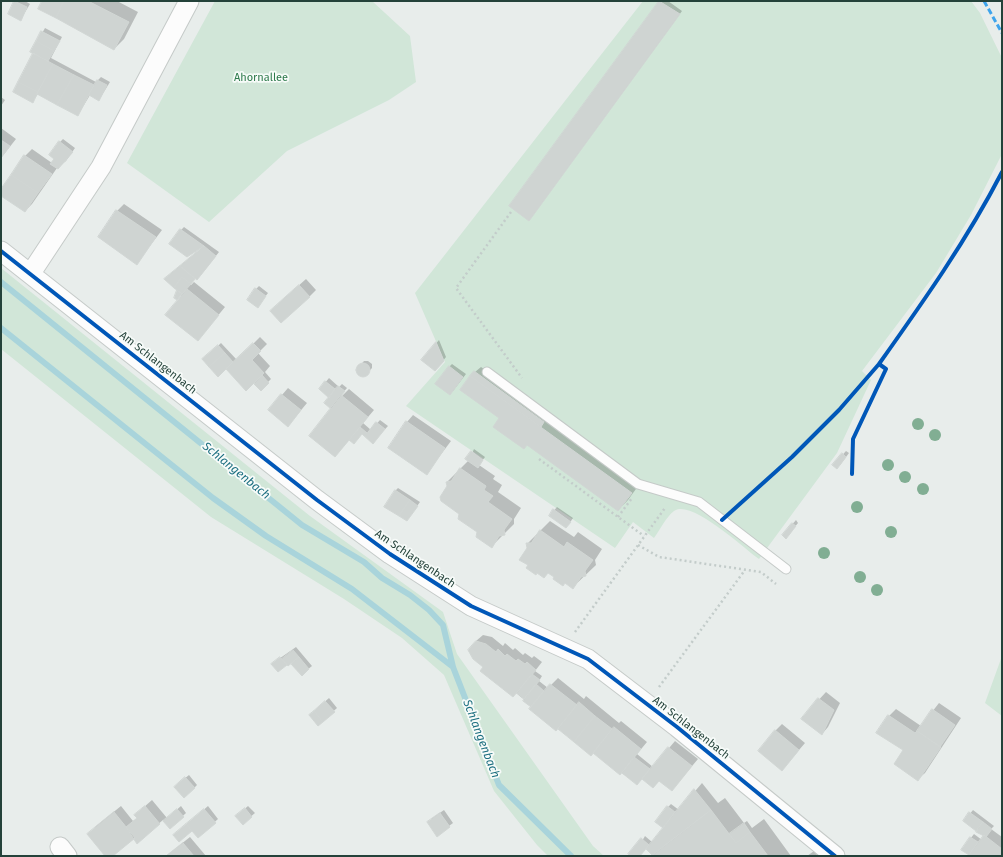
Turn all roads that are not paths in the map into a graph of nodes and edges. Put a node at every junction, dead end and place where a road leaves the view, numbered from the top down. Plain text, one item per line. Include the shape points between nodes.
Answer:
1 (189, 1) edge
2 (1, 251) edge
3 (31, 273) junction
4 (487, 372) dead end
5 (786, 569) dead end
6 (835, 856) edge

1 - 3 street via 101,167
2 - 3 street, Am Schlangenbach
3 - 6 street, Am Schlangenbach via 311,496 390,554 471,606 588,659
4 - 5 lane via 638,484 699,502

